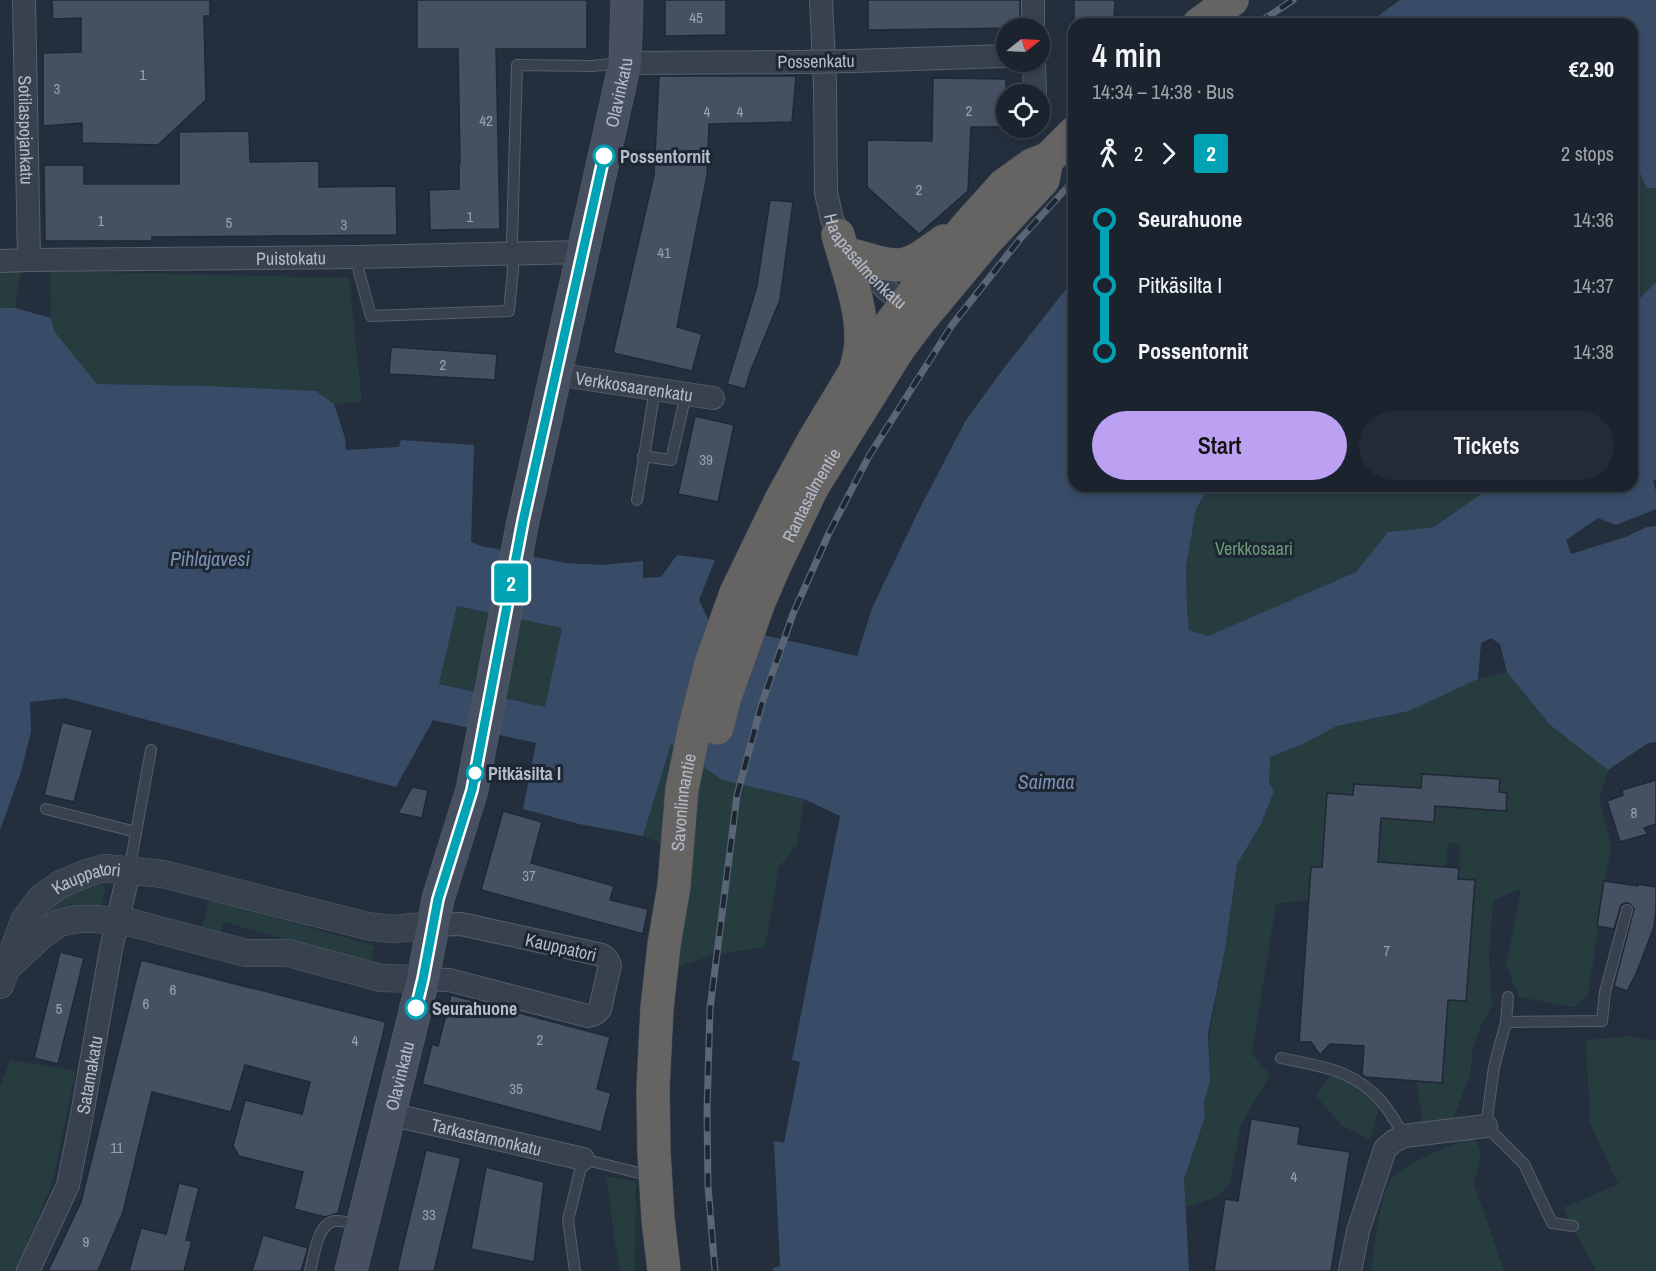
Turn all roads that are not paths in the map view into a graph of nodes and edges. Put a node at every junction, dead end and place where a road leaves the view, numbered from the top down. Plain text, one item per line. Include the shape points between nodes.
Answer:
1 (24, 0) edge
2 (627, 0) edge
3 (821, 0) edge
4 (1033, 0) edge
5 (1233, 0) edge
6 (1033, 18) edge
7 (1208, 18) edge
8 (996, 57) edge
9 (625, 63) junction
10 (1060, 147) edge
11 (968, 225) junction
12 (847, 246) junction
13 (582, 252) junction
14 (513, 254) junction
15 (358, 257) junction
16 (28, 260) junction
17 (0, 261) edge
18 (913, 312) junction
19 (856, 370) junction
20 (555, 374) junction
21 (655, 389) junction
22 (686, 394) junction
23 (713, 398) dead end
24 (643, 456) junction
25 (637, 500) dead end
26 (747, 597) junction
27 (151, 750) dead end
28 (46, 809) dead end
29 (135, 832) junction
30 (129, 871) junction
31 (1627, 910) dead end
32 (116, 921) junction
33 (433, 925) junction
34 (3, 977) edge
35 (423, 979) junction
36 (1508, 997) dead end
37 (1506, 1022) junction
38 (1281, 1058) dead end
39 (390, 1114) junction
40 (1486, 1126) junction
41 (1404, 1136) junction
42 (583, 1159) junction
43 (639, 1173) dead end
44 (362, 1226) junction
45 (1573, 1226) dead end
46 (28, 1271) edge
47 (310, 1271) edge
48 (351, 1271) edge
49 (575, 1271) edge
50 (664, 1271) edge
51 (1350, 1271) edge

1 - 16 street, Sotilaspojankatu
2 - 9 main road, Olavinkatu
3 - 12 street, Haapasalmenkatu via 826,193 832,219
4 - 6 street
5 - 7 highway
8 - 9 street, Possenkatu, bridge
9 - 13 main road, Olavinkatu
9 - 14 lane via 517,65
10 - 11 highway, Rantasalmentie via 1004,186
10 - 18 highway, Rantasalmentie via 1043,180
11 - 12 highway via 907,265 888,266
11 - 18 highway, Rantasalmentie
12 - 18 street, Haapasalmenkatu via 874,278
12 - 19 highway via 861,325
13 - 14 street, Puistokatu
13 - 20 main road, Olavinkatu
14 - 15 street, Puistokatu
14 - 15 lane via 509,311 370,316
15 - 16 street, Puistokatu
16 - 17 street, Puistokatu
18 - 19 highway, Rantasalmentie
18 - 26 highway, Rantasalmentie via 899,348
19 - 26 highway, Savonlinnantie via 781,500
20 - 21 street, Verkkosaarenkatu
20 - 33 main road, Olavinkatu via 472,790
21 - 22 street, Verkkosaarenkatu
21 - 24 lane
22 - 23 street, Verkkosaarenkatu
22 - 24 lane via 671,460
24 - 25 lane
26 - 50 highway, Savonlinnantie via 711,663 695,726 691,791 664,945 653,1089
27 - 29 lane
28 - 29 lane
29 - 30 lane
30 - 32 street, Satamakatu
30 - 33 street, Kauppatori via 162,874 367,926 392,929
30 - 34 street, Kauppatori via 105,868 87,873 41,898 25,919
31 - 37 lane via 1605,992 1602,1022
32 - 34 street, Kauppatori via 80,919 59,923 42,935
32 - 35 street, Kauppatori via 246,953 288,953 381,978
32 - 46 street, Satamakatu via 68,1185
33 - 35 main road, Olavinkatu
33 - 35 street, Kauppatori via 461,924 602,955 610,965 600,1009 588,1016 449,980
35 - 39 main road, Olavinkatu
36 - 37 lane
37 - 40 lane via 1494,1067
38 - 41 lane via 1334,1069 1355,1079 1381,1101
39 - 42 street, Tarkastamonkatu
39 - 44 main road, Olavinkatu
40 - 41 street
40 - 45 lane via 1524,1164 1552,1223
41 - 51 street via 1385,1149 1358,1231
42 - 43 lane
42 - 49 lane via 568,1220
44 - 47 lane via 334,1221 327,1225 320,1233
44 - 48 main road, Olavinkatu

